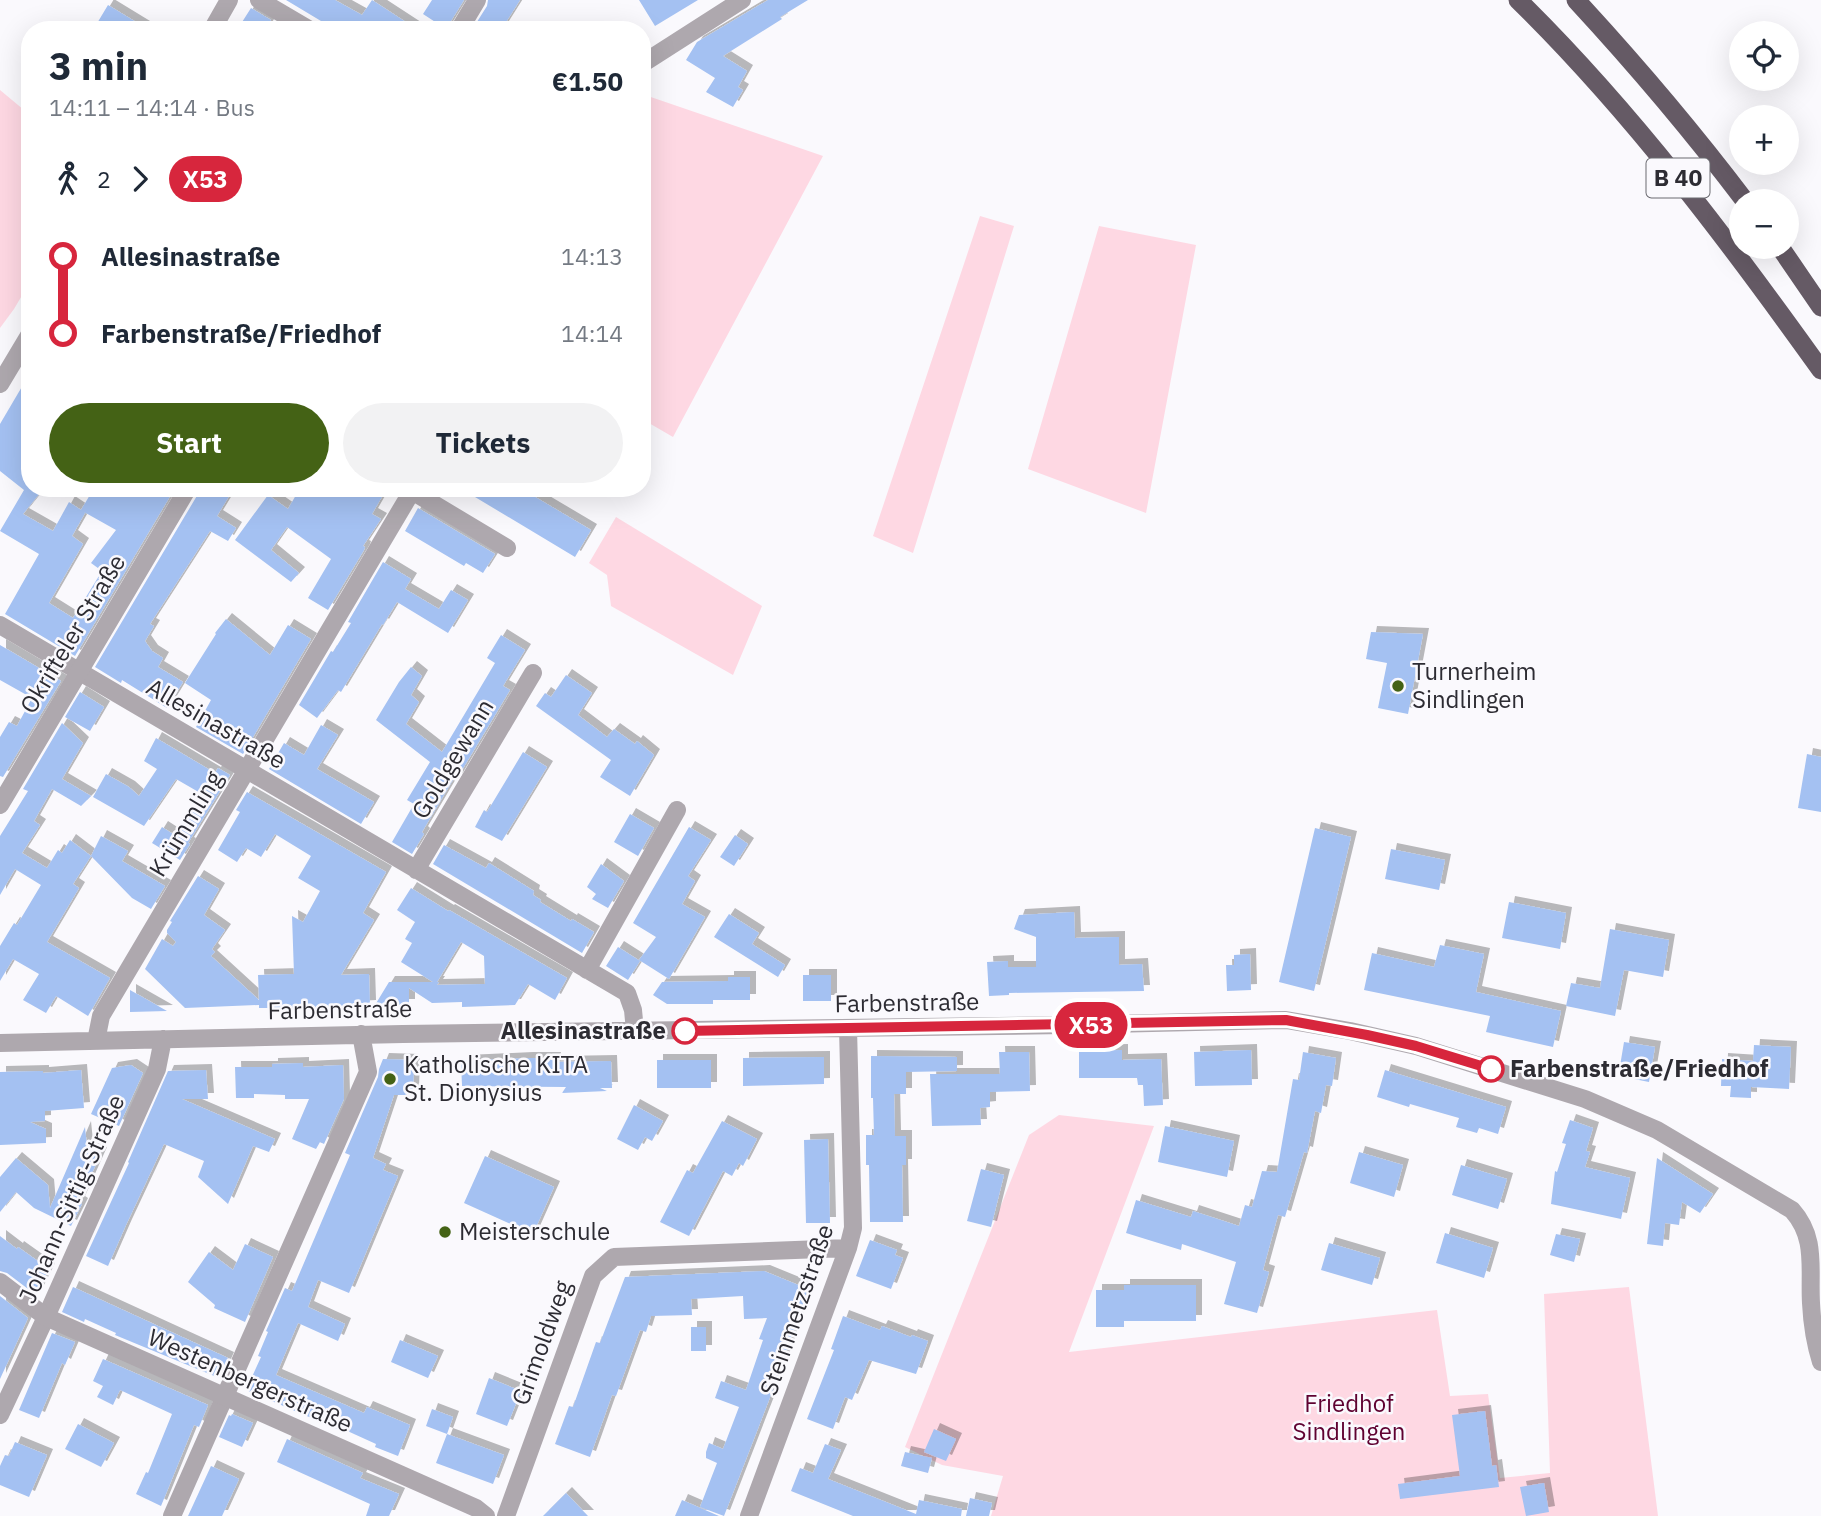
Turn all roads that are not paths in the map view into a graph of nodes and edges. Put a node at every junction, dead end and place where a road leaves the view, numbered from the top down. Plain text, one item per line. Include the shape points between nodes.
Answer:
1 (229, 0) edge
2 (259, 0) edge
3 (477, 0) edge
4 (741, 0) edge
5 (1518, 0) edge
6 (1576, 0) edge
7 (217, 21) edge
8 (295, 21) edge
9 (464, 21) edge
10 (651, 58) edge
11 (1736, 189) edge
12 (1788, 259) edge
13 (1792, 259) edge
14 (1821, 289) edge
15 (1821, 307) edge
16 (21, 349) edge
17 (1821, 370) edge
18 (0, 384) edge
19 (183, 497) edge
20 (405, 497) edge
21 (421, 497) edge
22 (507, 548) dead end
23 (0, 625) edge
24 (78, 672) junction
25 (533, 673) dead end
26 (247, 771) junction
27 (0, 805) edge
28 (677, 810) dead end
29 (416, 870) junction
30 (587, 970) junction
31 (848, 1028) junction
32 (635, 1031) junction
33 (361, 1034) junction
34 (163, 1039) junction
35 (96, 1041) junction
36 (0, 1043) edge
37 (848, 1248) junction
38 (0, 1282) edge
39 (46, 1317) junction
40 (1821, 1362) edge
41 (225, 1397) junction
42 (0, 1415) edge
43 (172, 1516) edge
44 (486, 1516) edge
45 (506, 1516) edge
46 (749, 1516) edge

1 - 7 street
2 - 8 street
3 - 9 street
4 - 10 street
5 - 17 highway, B 40 via 1676,176
6 - 11 highway, B 40
12 - 15 highway
13 - 14 highway
16 - 18 street
19 - 24 street, Okrifteler Straße
20 - 26 street, Krümmling
21 - 22 street
23 - 24 street, Allesinastraße
24 - 26 street, Allesinastraße
24 - 27 street, Okrifteler Straße
25 - 29 street, Goldgewann
26 - 29 street, Allesinastraße
26 - 35 street, Krümmling via 101,1016
28 - 30 street
29 - 30 street, Allesinastraße
30 - 32 street, Allesinastraße via 627,993
31 - 32 street, Farbenstraße
31 - 37 street, Steinmetzstraße via 853,1228
31 - 40 street, Farbenstraße via 1286,1020 1416,1046 1549,1086 1657,1130 1792,1210 1810,1245 1811,1305
32 - 33 street, Farbenstraße
33 - 34 street, Farbenstraße
33 - 41 street via 368,1072
34 - 35 street, Farbenstraße
34 - 39 street, Johann-Sittig-Straße via 157,1069
35 - 36 street, Farbenstraße
37 - 45 street, Grimoldweg via 614,1257 593,1276
37 - 46 street, Steinmetzstraße
38 - 39 street, Westenbergerstraße
39 - 41 street, Westenbergerstraße
39 - 42 street, Johann-Sittig-Straße
41 - 43 street
41 - 44 street, Westenbergerstraße

